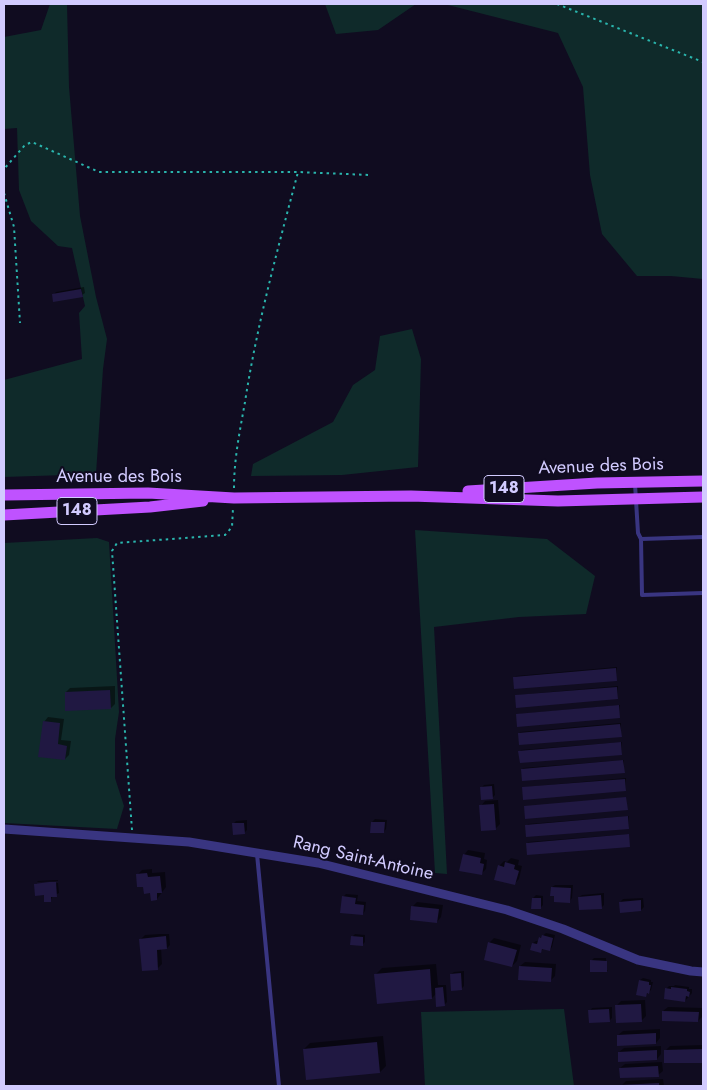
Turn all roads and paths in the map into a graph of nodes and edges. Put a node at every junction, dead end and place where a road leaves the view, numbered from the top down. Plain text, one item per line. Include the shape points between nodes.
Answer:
1 (557, 4) edge
2 (703, 62) edge
3 (298, 172) junction
4 (4, 174) edge
5 (370, 175) dead end
6 (4, 193) edge
7 (20, 323) dead end
8 (703, 481) edge
9 (635, 482) junction
10 (4, 496) edge
11 (411, 496) junction
12 (703, 497) edge
13 (234, 498) junction
14 (636, 499) junction
15 (4, 515) edge
16 (703, 537) edge
17 (641, 539) junction
18 (703, 593) edge
19 (4, 828) edge
20 (132, 838) junction
21 (257, 853) junction
22 (703, 972) edge
23 (279, 1086) edge

1 - 2 path
3 - 4 path via 99,172 32,142 25,145
3 - 5 path
3 - 13 path via 264,300 234,472
6 - 7 path via 14,227
8 - 9 main road, Avenue des Bois / 148
9 - 11 main road, Avenue des Bois / 148
9 - 14 lane
10 - 13 main road, Avenue des Bois / 148 via 148,493
11 - 13 main road, Avenue des Bois / 148
11 - 14 main road, Avenue des Bois / 148 via 558,501
12 - 14 main road, Avenue des Bois / 148
13 - 15 main road, Avenue des Bois / 148 via 150,507
13 - 20 path via 232,527 225,535 117,543 112,551
14 - 17 lane
16 - 17 lane
17 - 18 lane via 642,595
19 - 20 street, Rang Saint-Antoine
20 - 21 street, Rang Saint-Antoine via 189,842
21 - 22 street, Rang Saint-Antoine via 318,863 507,910 638,960
21 - 23 lane

